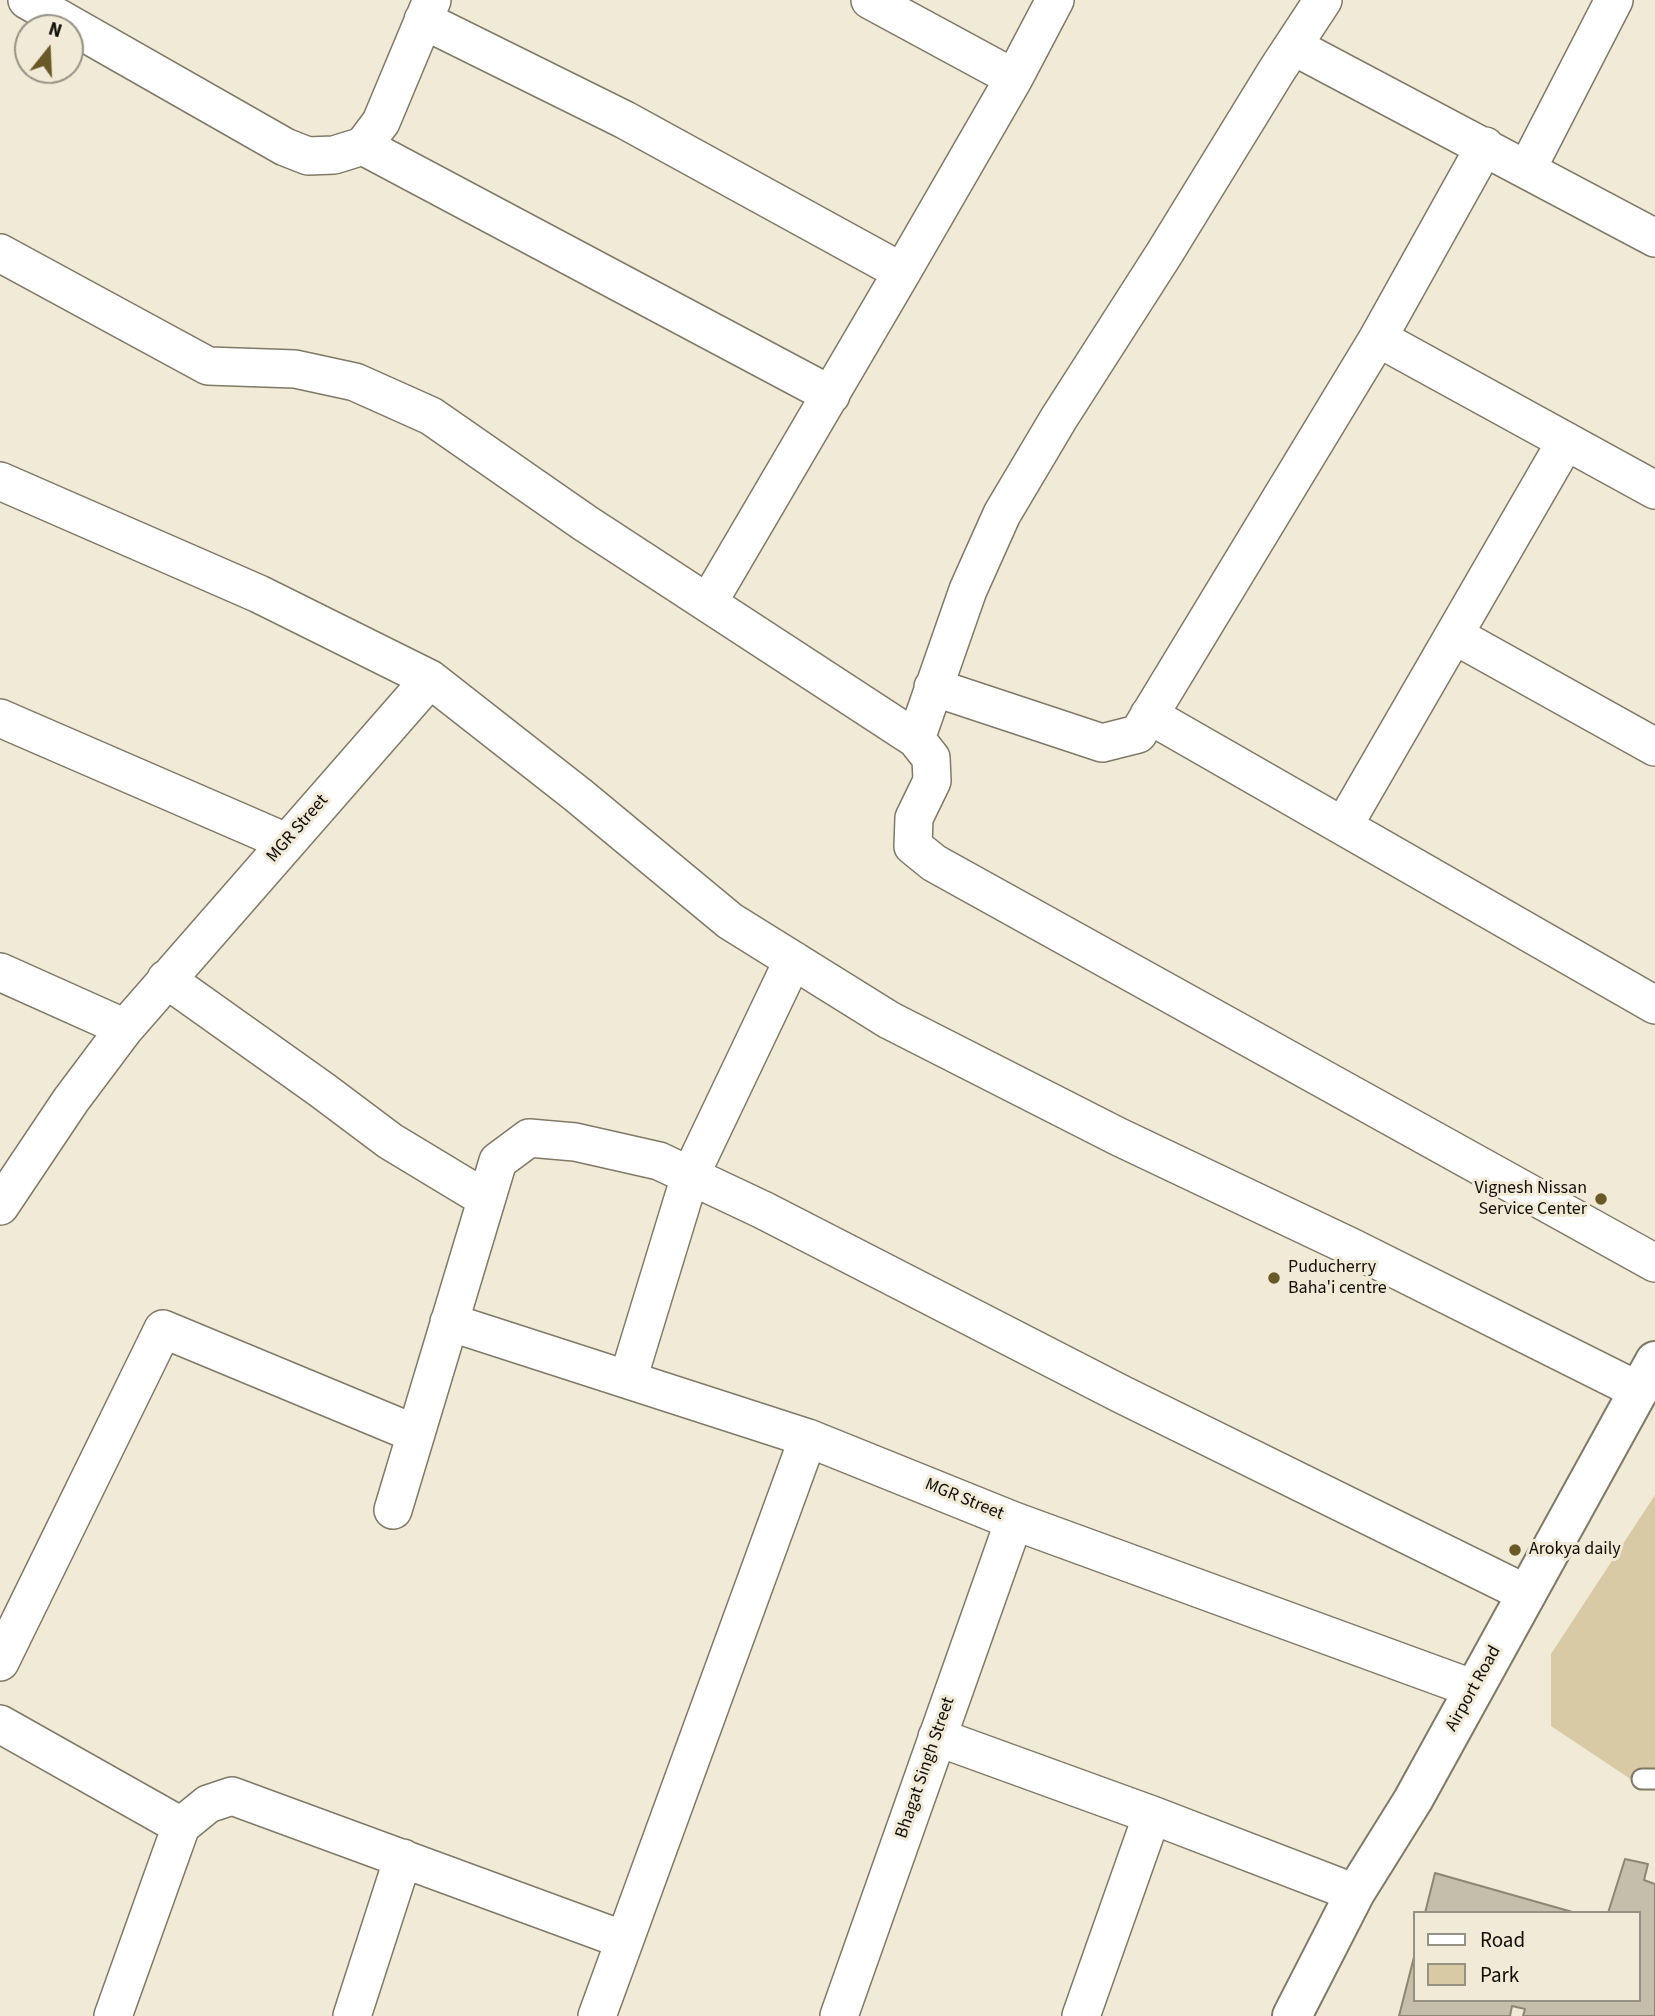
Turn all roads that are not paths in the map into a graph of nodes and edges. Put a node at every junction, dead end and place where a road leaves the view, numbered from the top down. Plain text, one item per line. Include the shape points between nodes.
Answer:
1 (27, 0) edge
2 (870, 0) edge
3 (1055, 0) edge
4 (1323, 0) edge
5 (1614, 0) edge
6 (428, 10) edge
7 (1293, 46) junction
8 (1014, 78) junction
9 (363, 146) junction
10 (1485, 146) junction
11 (1527, 169) junction
12 (1655, 238) edge
13 (0, 253) edge
14 (902, 272) junction
15 (1378, 338) junction
16 (831, 395) junction
17 (1566, 441) junction
18 (0, 481) edge
19 (1655, 490) edge
20 (708, 603) junction
21 (1454, 635) junction
22 (430, 679) junction
23 (933, 687) junction
24 (1149, 715) junction
25 (0, 718) edge
26 (916, 739) junction
27 (1655, 747) edge
28 (1344, 825) junction
29 (286, 842) junction
30 (793, 960) junction
31 (0, 972) edge
32 (166, 979) junction
33 (1655, 1005) edge
34 (125, 1028) junction
35 (690, 1176) junction
36 (486, 1199) junction
37 (0, 1206) edge
38 (1655, 1263) edge
39 (449, 1322) junction
40 (1647, 1376) edge
41 (628, 1379) junction
42 (416, 1434) junction
43 (808, 1438) junction
44 (393, 1510) dead end
45 (1014, 1521) junction
46 (1527, 1594) junction
47 (0, 1662) edge
48 (1474, 1689) junction
49 (0, 1724) edge
50 (937, 1737) junction
51 (1153, 1815) junction
52 (181, 1826) junction
53 (403, 1858) junction
54 (1355, 1893) junction
55 (625, 1940) junction
56 (113, 2016) edge
57 (352, 2016) edge
58 (597, 2016) edge
59 (839, 2016) edge
60 (1081, 2016) edge
61 (1292, 2016) edge

1 - 9 street via 285,147 308,156 334,155
2 - 8 street
3 - 8 street
4 - 7 street
5 - 11 street
6 - 9 street via 381,122
6 - 14 street
7 - 10 street
7 - 23 street via 1002,514
8 - 14 street
9 - 16 street
10 - 11 street
10 - 15 street
11 - 12 street
13 - 20 street via 208,366 295,369 355,382 431,416
14 - 16 street
15 - 17 street
15 - 24 street
16 - 20 street
17 - 19 street
17 - 21 street
18 - 22 street via 259,594
20 - 26 street
21 - 27 street
21 - 28 street
22 - 29 street, MGR Street
22 - 30 street via 730,921
23 - 24 street via 1102,743 1138,734
23 - 26 street
24 - 28 street
25 - 29 street
26 - 38 street via 932,758 932,781 914,818 913,846 934,863
28 - 33 street
29 - 32 street, MGR Street
30 - 35 street
30 - 40 street via 889,1020 1119,1137 1351,1247
31 - 34 street
32 - 34 street, MGR Street
32 - 36 street via 390,1141
34 - 37 street, MGR Street
35 - 36 street via 659,1161 575,1142 529,1138 498,1161
35 - 41 street
35 - 46 street
36 - 39 street
39 - 41 street, MGR Street
39 - 42 street
40 - 46 street, Airport Road
41 - 43 street, MGR Street
42 - 44 street
42 - 47 street via 163,1329
43 - 45 street, MGR Street
43 - 55 street
45 - 48 street, MGR Street
45 - 50 street, Bhagat Singh Street
46 - 48 street, Airport Road
48 - 54 street, Airport Road
49 - 52 street
50 - 51 street
50 - 59 street, Bhagat Singh Street
51 - 54 street
51 - 60 street
52 - 53 street via 208,1804 232,1796
52 - 56 street
53 - 55 street
53 - 57 street
54 - 61 street, Airport Road
55 - 58 street

